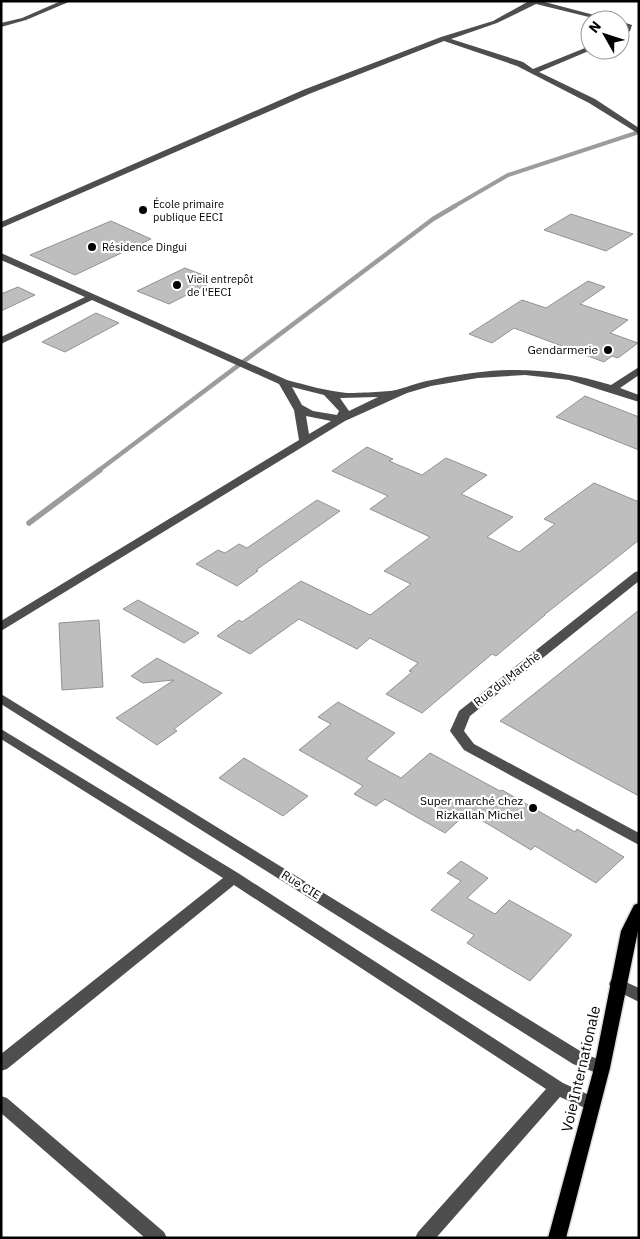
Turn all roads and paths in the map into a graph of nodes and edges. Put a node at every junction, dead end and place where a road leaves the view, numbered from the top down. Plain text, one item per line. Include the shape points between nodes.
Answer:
1 (68, 1) edge
2 (534, 1) edge
3 (580, 13) edge
4 (1, 25) edge
5 (444, 39) junction
6 (580, 52) edge
7 (534, 71) junction
8 (639, 132) edge
9 (1, 225) edge
10 (1, 256) edge
11 (92, 297) junction
12 (1, 341) edge
13 (639, 370) edge
14 (283, 382) junction
15 (612, 389) junction
16 (328, 393) junction
17 (396, 393) junction
18 (639, 399) edge
19 (300, 408) junction
20 (341, 419) junction
21 (305, 441) junction
22 (639, 575) edge
23 (1, 626) edge
24 (1, 698) edge
25 (1, 733) edge
26 (639, 840) edge
27 (233, 877) junction
28 (639, 909) edge
29 (617, 984) junction
30 (639, 996) edge
31 (1, 1064) edge
32 (602, 1068) junction
33 (557, 1088) junction
34 (1, 1103) edge
35 (592, 1104) junction
36 (158, 1238) edge
37 (424, 1238) edge
38 (557, 1238) edge

1 - 4 street
2 - 3 street
2 - 5 street via 503,18
5 - 7 street via 508,59
5 - 9 street via 306,92
6 - 7 street
7 - 8 street via 592,101
10 - 11 street
11 - 12 street
11 - 14 street
13 - 15 street
14 - 16 street
14 - 19 street
15 - 17 street via 538,371 504,370
15 - 18 street
16 - 17 street via 348,396
16 - 20 street via 344,411
17 - 20 street
19 - 20 street via 310,414
19 - 21 street
20 - 21 street
21 - 23 street
22 - 26 street, Rue du Marché via 464,714 457,731 469,747
24 - 32 street, Rue CIE via 579,1059
25 - 27 street
27 - 31 street
27 - 33 street
28 - 29 main road, Voie Internationale via 629,931
29 - 30 street
29 - 32 main road, Voie Internationale
32 - 35 main road, Voie Internationale
33 - 35 street
33 - 37 street
34 - 36 street
35 - 38 main road, Voie Internationale

